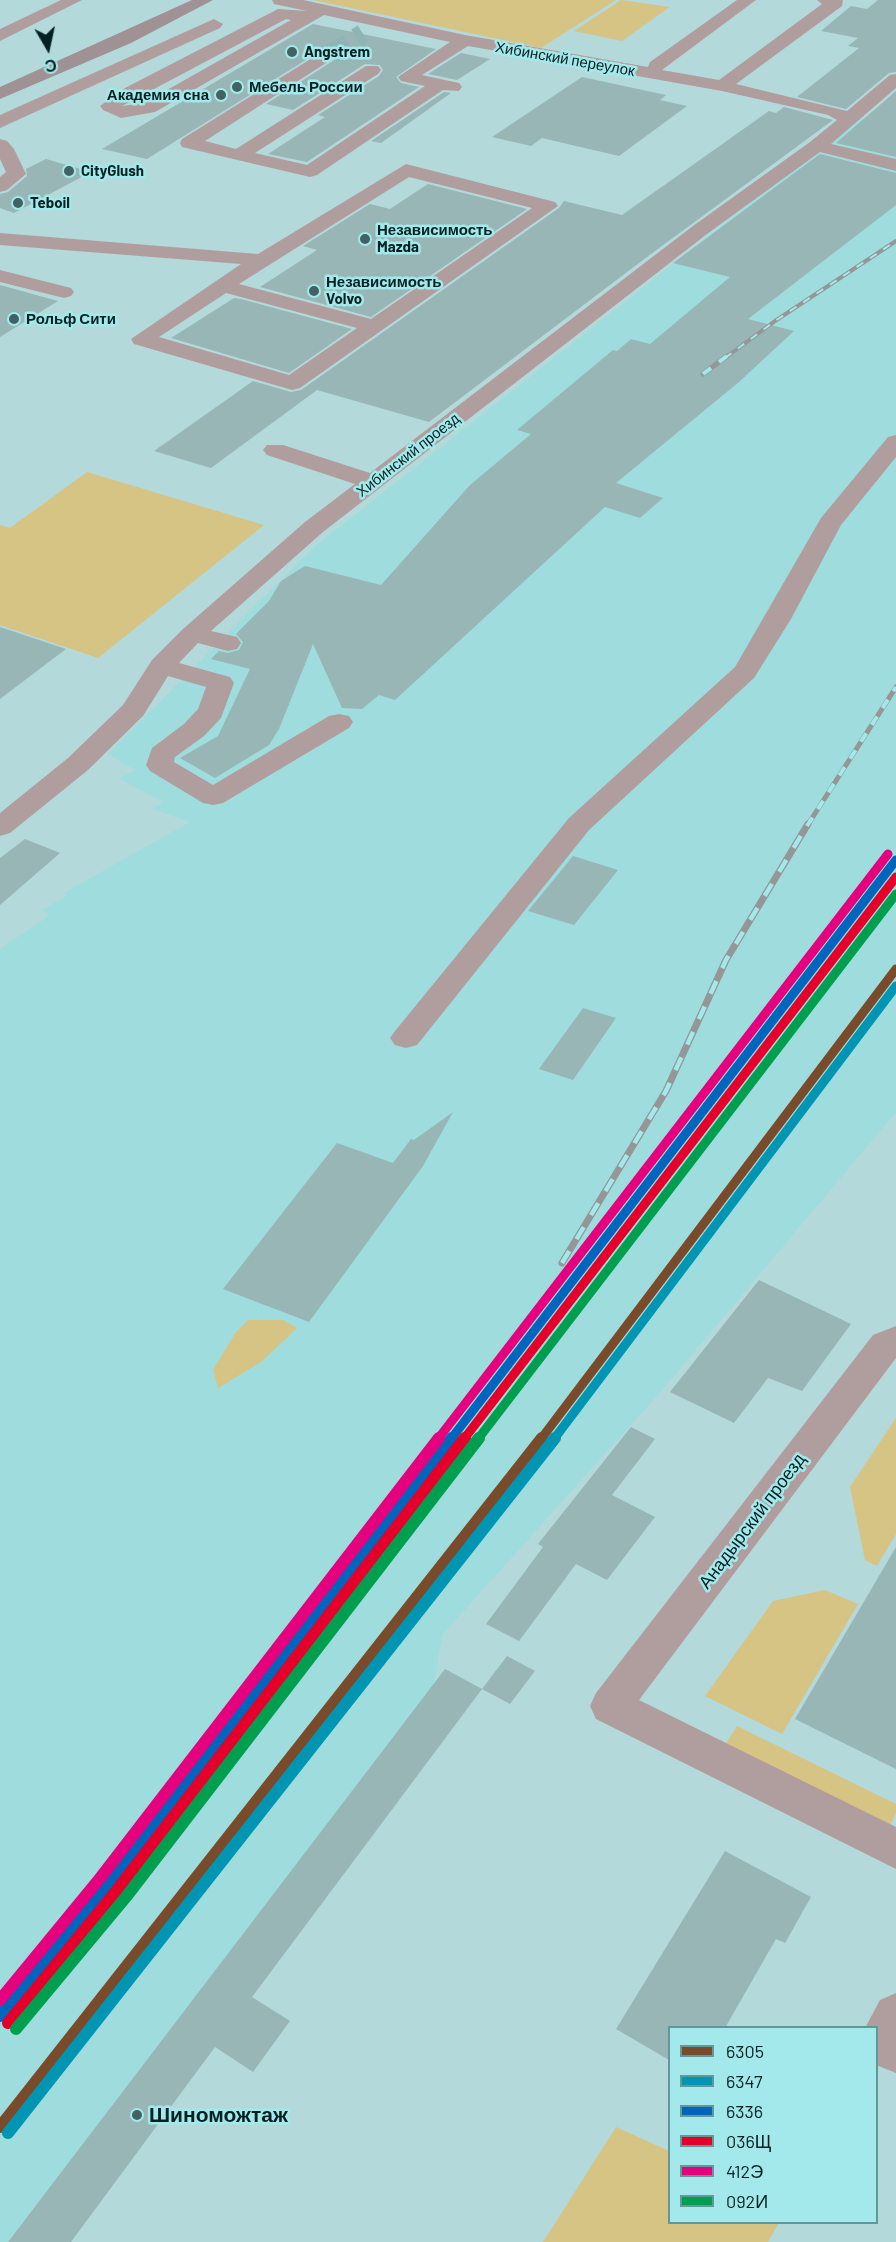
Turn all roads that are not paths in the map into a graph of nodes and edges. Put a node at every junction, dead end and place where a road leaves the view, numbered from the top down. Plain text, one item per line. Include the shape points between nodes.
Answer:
1 (74, 0) edge
2 (167, 0) edge
3 (205, 0) edge
4 (280, 0) edge
5 (748, 0) edge
6 (825, 0) edge
7 (322, 9) junction
8 (232, 15) dead end
9 (305, 18) junction
10 (383, 22) junction
11 (363, 34) tunnel mouth
12 (0, 36) edge
13 (185, 38) junction
14 (465, 40) junction
15 (656, 66) dead end
16 (390, 73) junction
17 (0, 76) edge
18 (896, 79) edge
19 (722, 86) junction
20 (0, 94) edge
21 (0, 102) edge
22 (849, 119) junction
23 (0, 122) edge
24 (0, 146) edge
25 (817, 146) junction
26 (239, 154) junction
27 (896, 165) edge
28 (0, 186) edge
29 (0, 239) edge
30 (262, 260) junction
31 (0, 276) edge
32 (222, 286) junction
33 (64, 292) dead end
34 (373, 326) junction
35 (896, 442) edge
36 (275, 450) dead end
37 (374, 482) junction
38 (192, 634) junction
39 (228, 643) dead end
40 (161, 666) junction
41 (339, 722) dead end
42 (0, 827) edge
43 (406, 1038) dead end
44 (896, 1340) edge
45 (893, 1840) edge
46 (896, 2015) edge
47 (896, 2051) edge

1 - 12 street
2 - 17 main road
3 - 20 main road
4 - 7 street, Хибинский переулок
5 - 15 street
6 - 19 street via 836,2
7 - 9 street
7 - 10 street, Хибинский переулок
8 - 13 street
9 - 9 street via 284,13 108,106 121,112 149,108
10 - 11 street
10 - 14 street, Хибинский переулок
13 - 21 street via 99,64
13 - 23 street
14 - 16 street
14 - 19 street, Хибинский переулок
16 - 26 street
16 - 26 street via 337,61 189,143
16 - 26 street via 447,86 310,171
18 - 22 street, Хибинский проезд
19 - 22 street, Хибинский переулок via 834,111
22 - 25 street, Хибинский проезд
24 - 28 street via 16,174
25 - 27 street
25 - 37 street, Хибинский проезд via 700,230
29 - 30 street
30 - 32 street
30 - 34 street via 406,170 548,206
31 - 33 street
32 - 34 street
32 - 34 street via 142,339 292,383
35 - 43 street via 830,523 745,672 579,824
36 - 37 street
37 - 38 street, Хибинский проезд via 314,527
38 - 39 street
38 - 40 street, Хибинский проезд
40 - 41 street via 221,684 211,712 162,754 160,765 213,797
40 - 42 street, Хибинский проезд via 133,710 78,764
44 - 45 street, Анадырский проезд via 886,1345 612,1706
46 - 47 street via 882,2043

